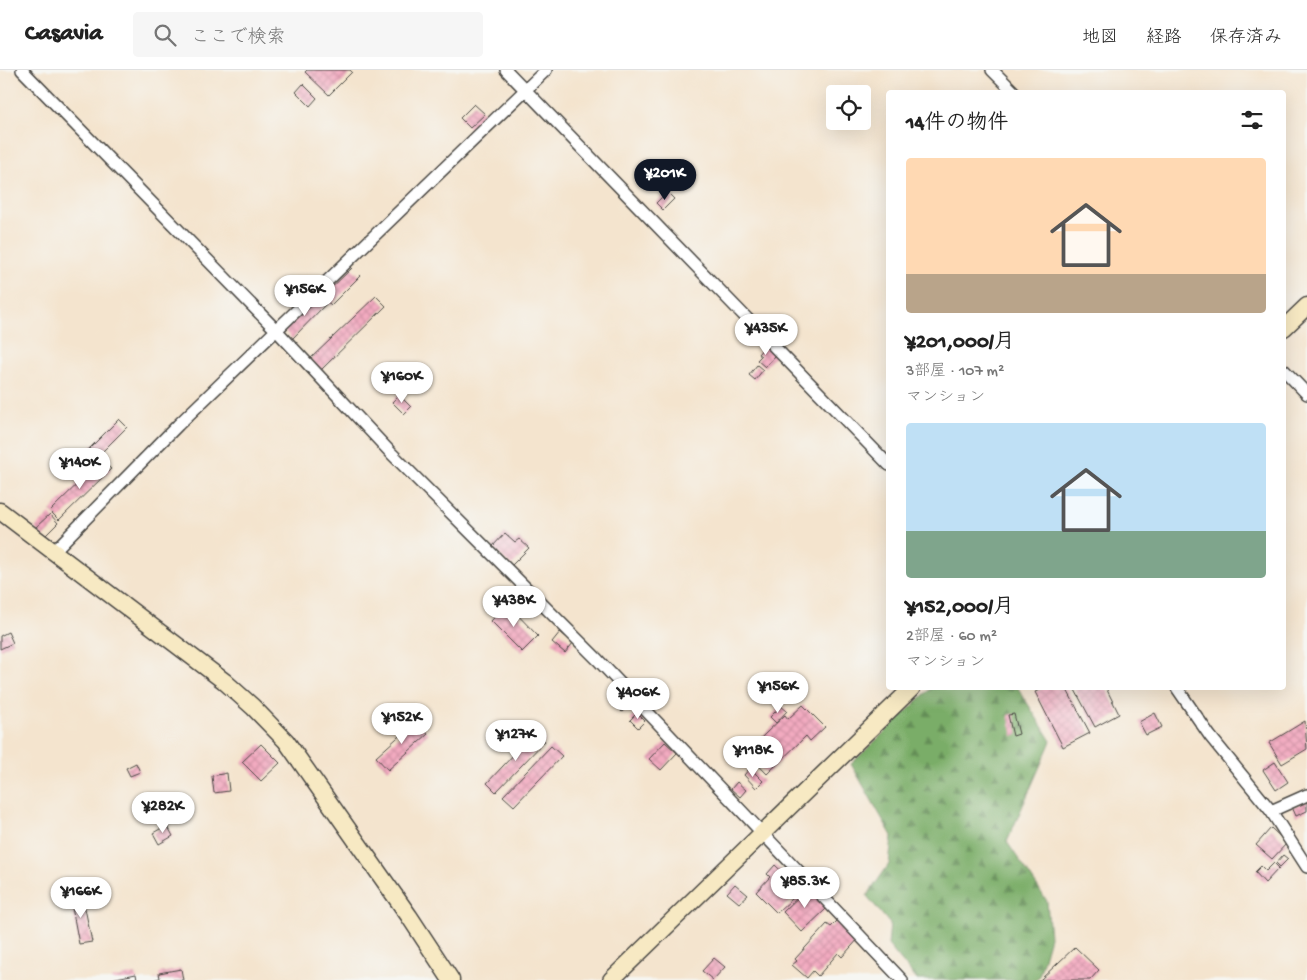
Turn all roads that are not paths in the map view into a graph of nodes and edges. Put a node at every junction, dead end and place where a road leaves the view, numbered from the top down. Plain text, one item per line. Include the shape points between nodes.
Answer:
1 (22, 70) edge
2 (506, 70) edge
3 (546, 70) edge
4 (992, 70) edge
5 (526, 90) junction
6 (1012, 90) edge
7 (1307, 306) edge
8 (1286, 326) edge
9 (277, 331) junction
10 (1286, 372) edge
11 (1307, 394) edge
12 (886, 462) edge
13 (0, 511) edge
14 (52, 553) junction
15 (910, 690) edge
16 (1178, 690) edge
17 (1307, 796) edge
18 (1271, 811) junction
19 (762, 832) junction
20 (1307, 867) edge
21 (451, 980) edge
22 (611, 980) edge
23 (902, 980) edge

1 - 9 street
2 - 5 street
3 - 5 street
4 - 6 street
5 - 9 street
5 - 12 street
7 - 8 street
9 - 14 street via 178,425
9 - 19 street via 392,454 598,660
10 - 11 street
13 - 14 street
14 - 21 street via 224,681 286,741
15 - 19 street
16 - 18 street via 1210,736
17 - 18 street
18 - 20 street
19 - 22 street
19 - 23 street

